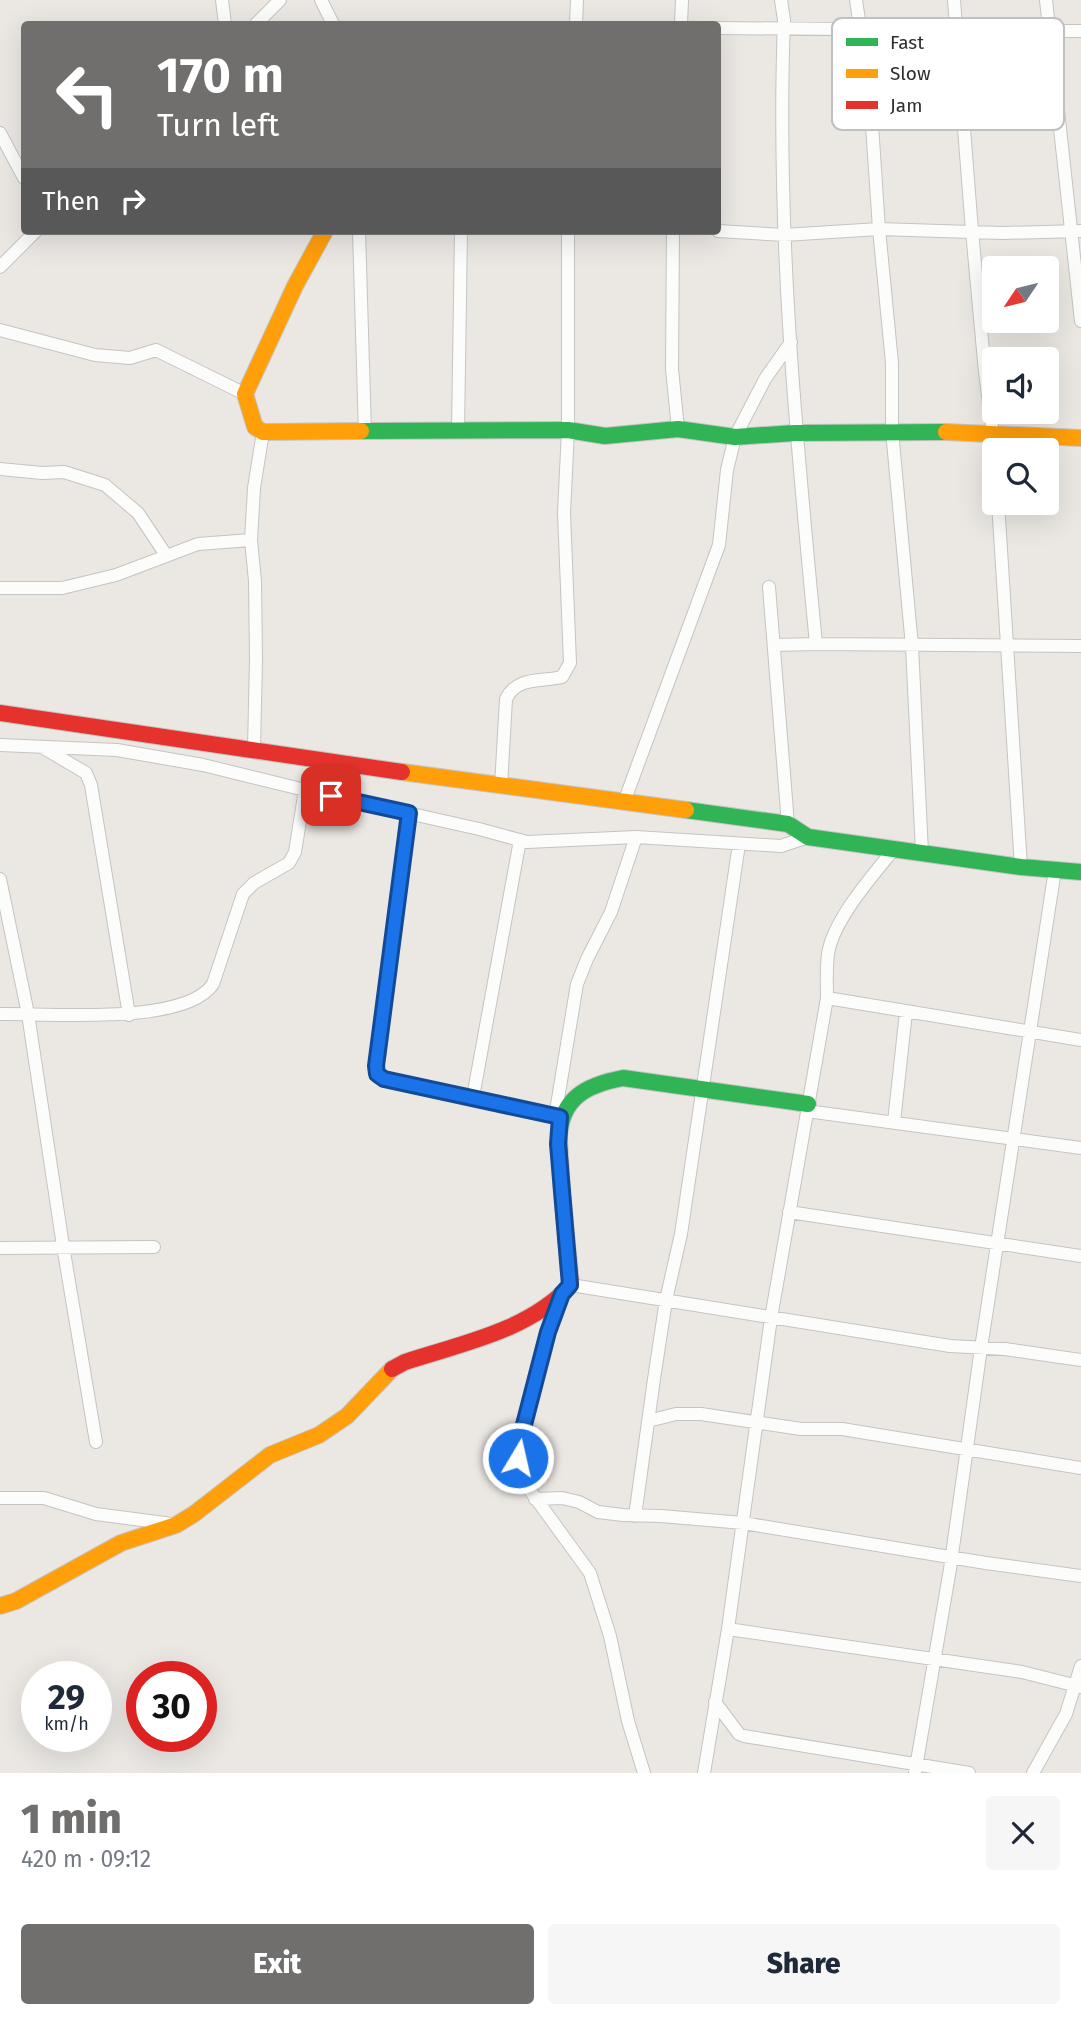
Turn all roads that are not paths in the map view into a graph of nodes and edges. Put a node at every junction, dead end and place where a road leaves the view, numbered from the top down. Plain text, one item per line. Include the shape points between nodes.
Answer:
1 (222, 0) edge
2 (280, 0) edge
3 (321, 0) edge
4 (577, 0) edge
5 (682, 0) edge
6 (781, 0) edge
7 (856, 0) edge
8 (954, 0) edge
9 (1046, 0) edge
10 (858, 18) edge
11 (956, 18) edge
12 (1047, 18) edge
13 (225, 21) edge
14 (259, 21) edge
15 (331, 21) edge
16 (576, 21) edge
17 (681, 21) edge
18 (721, 28) edge
19 (784, 28) junction
20 (832, 30) edge
21 (872, 130) edge
22 (964, 130) edge
23 (1062, 130) edge
24 (0, 133) edge
25 (21, 172) edge
26 (879, 229) junction
27 (721, 231) edge
28 (1076, 231) edge
29 (972, 232) junction
30 (33, 235) edge
31 (323, 235) edge
32 (359, 235) edge
33 (461, 235) edge
34 (568, 235) edge
35 (673, 235) edge
36 (784, 235) junction
37 (0, 267) edge
38 (1081, 321) edge
39 (0, 330) edge
40 (791, 342) junction
41 (245, 394) junction
42 (678, 429) junction
43 (568, 430) junction
44 (892, 431) junction
45 (263, 432) junction
46 (458, 432) junction
47 (365, 433) junction
48 (796, 433) junction
49 (994, 433) junction
50 (735, 437) junction
51 (994, 438) edge
52 (1081, 438) edge
53 (0, 469) edge
54 (999, 515) edge
55 (251, 540) junction
56 (166, 555) junction
57 (769, 587) dead end
58 (0, 588) edge
59 (816, 644) junction
60 (1007, 644) junction
61 (774, 645) junction
62 (912, 646) junction
63 (1081, 646) edge
64 (0, 713) edge
65 (0, 745) edge
66 (39, 745) junction
67 (254, 749) junction
68 (501, 786) junction
69 (305, 790) junction
70 (624, 802) junction
71 (409, 813) junction
72 (788, 824) junction
73 (636, 837) junction
74 (808, 837) junction
75 (520, 840) junction
76 (739, 844) junction
77 (895, 848) junction
78 (922, 852) junction
79 (1021, 867) junction
80 (1055, 870) junction
81 (1081, 872) edge
82 (0, 879) edge
83 (827, 998) junction
84 (906, 1012) junction
85 (0, 1014) edge
86 (28, 1014) junction
87 (129, 1015) junction
88 (1030, 1033) junction
89 (1081, 1040) edge
90 (701, 1088) junction
91 (473, 1097) junction
92 (807, 1108) junction
93 (557, 1117) junction
94 (894, 1122) junction
95 (1014, 1137) junction
96 (1081, 1147) edge
97 (789, 1212) junction
98 (997, 1242) junction
99 (63, 1247) junction
100 (154, 1247) dead end
101 (0, 1248) edge
102 (1081, 1256) edge
103 (566, 1289) junction
104 (666, 1300) junction
105 (771, 1318) junction
106 (981, 1348) junction
107 (1081, 1360) edge
108 (648, 1421) junction
109 (757, 1421) junction
110 (96, 1442) dead end
111 (966, 1450) junction
112 (1081, 1468) edge
113 (0, 1498) edge
114 (535, 1499) junction
115 (635, 1516) junction
116 (743, 1523) junction
117 (176, 1525) junction
118 (951, 1556) junction
119 (1081, 1577) edge
120 (0, 1606) edge
121 (728, 1629) junction
122 (934, 1659) junction
123 (1081, 1665) edge
124 (1078, 1687) edge
125 (715, 1702) junction
126 (916, 1768) edge
127 (644, 1773) edge
128 (704, 1773) edge
129 (969, 1773) edge
130 (1033, 1773) edge

1 - 13 street
2 - 14 street
3 - 15 street
4 - 16 street
5 - 17 street
6 - 19 street
7 - 10 street
8 - 11 street
9 - 12 street
18 - 19 street
19 - 20 street
19 - 36 street
21 - 26 street
22 - 29 street
23 - 28 street
24 - 25 street
26 - 29 street
26 - 36 street
26 - 44 street via 892,363
27 - 36 street
28 - 29 street
28 - 38 street
29 - 49 street
30 - 37 street
31 - 41 street
32 - 47 street
33 - 46 street
34 - 43 street
35 - 42 street via 672,369
36 - 40 street
39 - 41 street via 95,355 130,358 156,350
40 - 48 street
40 - 50 street via 765,379
41 - 45 street via 251,420
42 - 43 street via 605,436
42 - 50 street
43 - 46 street
43 - 68 street via 564,513 570,663 562,677 526,682 511,690 506,699
44 - 48 street
44 - 49 street
44 - 62 street
45 - 47 street
45 - 55 street
46 - 47 street
48 - 50 street
48 - 59 street
49 - 51 street
49 - 52 street
50 - 70 street via 719,545
53 - 56 street via 64,472 105,485 138,513
54 - 60 street
55 - 56 street via 198,544
55 - 67 street
56 - 58 street via 116,575 62,588
57 - 61 street
59 - 61 street
59 - 62 street
60 - 62 street
60 - 63 street
60 - 79 street
61 - 72 street
62 - 78 street
64 - 67 street
65 - 66 street
66 - 69 street via 117,750
66 - 87 street via 86,773 91,785
67 - 68 street
68 - 70 street
69 - 71 street
69 - 87 street via 295,852 289,863 243,894 208,991 183,1004
70 - 72 street
71 - 75 street
71 - 91 street via 377,1074
72 - 74 street
73 - 75 street
73 - 76 street
73 - 93 street via 611,912 577,984
74 - 76 street via 780,846
74 - 77 street
75 - 91 street
76 - 90 street
77 - 78 street
77 - 83 street via 853,902 831,943
78 - 79 street
79 - 80 street
80 - 81 street
80 - 88 street
82 - 86 street
83 - 84 street
83 - 92 street
84 - 88 street
84 - 94 street
85 - 86 street
86 - 87 street
86 - 99 street
88 - 89 street
88 - 95 street
90 - 92 street
90 - 93 street via 608,1080
90 - 104 street via 681,1234
91 - 93 street
92 - 94 street
92 - 97 street
93 - 103 street
94 - 95 street
95 - 96 street
95 - 98 street
97 - 98 street
97 - 105 street
98 - 102 street
98 - 106 street
99 - 100 street
99 - 101 street
99 - 110 street
103 - 104 street
103 - 114 street via 548,1332 519,1444 521,1478
103 - 117 street via 531,1318 390,1371 347,1416 319,1435 270,1455
104 - 105 street
104 - 108 street
105 - 106 street
105 - 109 street
106 - 107 street
106 - 111 street
108 - 109 street via 701,1414
108 - 115 street
109 - 111 street via 801,1429 842,1429
109 - 116 street
111 - 112 street
111 - 118 street
113 - 117 street via 44,1498 96,1514
114 - 115 street via 562,1498 598,1512
114 - 127 street via 590,1573
115 - 116 street
116 - 118 street
116 - 121 street
117 - 120 street via 121,1543
118 - 119 street
118 - 122 street
121 - 122 street
121 - 125 street
122 - 124 street via 1022,1672
122 - 126 street
123 - 124 street
124 - 130 street
125 - 126 street via 744,1736
125 - 128 street
126 - 129 street

